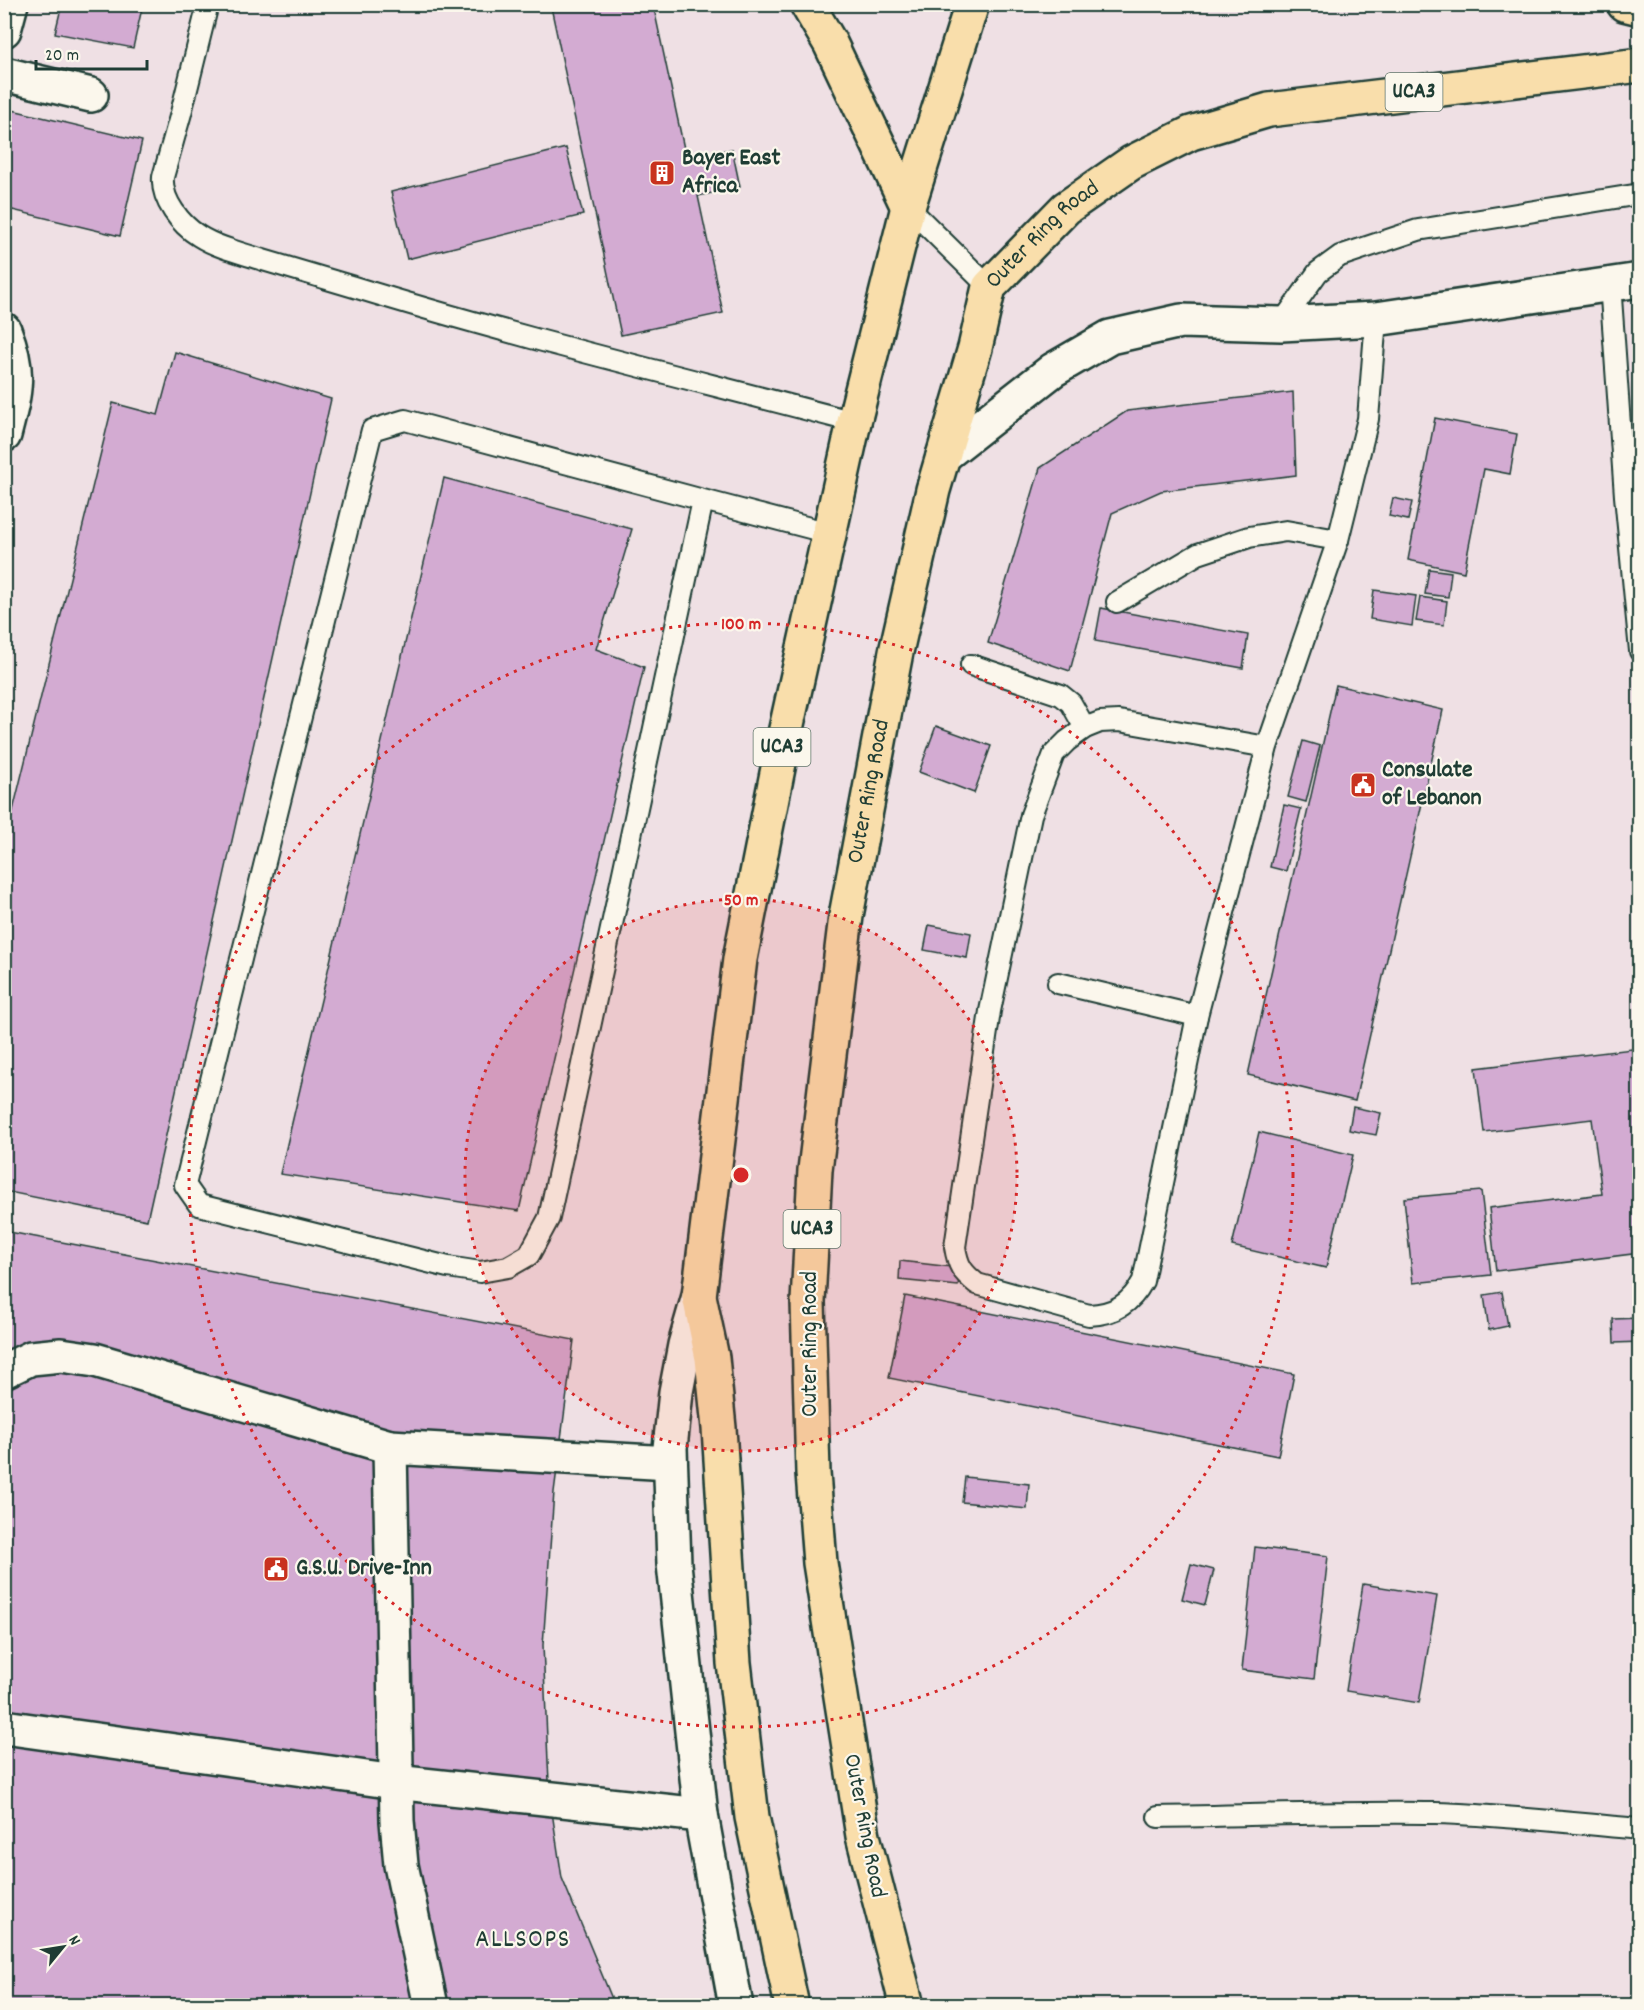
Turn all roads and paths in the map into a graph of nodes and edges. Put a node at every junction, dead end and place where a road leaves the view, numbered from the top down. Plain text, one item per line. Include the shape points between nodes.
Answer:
1 (11, 4) edge
2 (208, 4) edge
3 (807, 4) edge
4 (972, 4) edge
5 (1624, 4) edge
6 (1640, 8) edge
7 (4, 30) edge
8 (1640, 65) edge
9 (4, 74) edge
10 (91, 95) dead end
11 (1640, 194) edge
12 (908, 207) junction
13 (1625, 282) edge
14 (989, 287) junction
15 (1376, 319) junction
16 (1281, 324) junction
17 (4, 330) edge
18 (854, 422) junction
19 (4, 435) edge
20 (943, 456) junction
21 (1632, 495) edge
22 (703, 500) junction
23 (829, 533) junction
24 (1338, 540) junction
25 (1117, 602) dead end
26 (1640, 651) edge
27 (971, 665) dead end
28 (1085, 728) junction
29 (1267, 747) junction
30 (1058, 983) dead end
31 (1197, 1016) junction
32 (699, 1296) junction
33 (4, 1371) edge
34 (390, 1447) junction
35 (670, 1463) junction
36 (4, 1726) edge
37 (395, 1782) junction
38 (700, 1815) junction
39 (1158, 1817) dead end
40 (1640, 1828) edge
41 (431, 2006) edge
42 (736, 2006) edge
43 (792, 2006) edge
44 (906, 2006) edge

1 - 7 street
2 - 18 lane via 162,186 176,213 200,237 409,304
3 - 12 main road via 830,43
4 - 12 main road
5 - 6 main road
8 - 14 main road, Outer Ring Road / UCA3 via 1269,110 1191,133 1131,163 1066,208
9 - 10 street
11 - 16 lane via 1418,230 1340,256 1318,272
12 - 14 lane
12 - 18 main road, UCA3
13 - 15 street
13 - 21 lane
14 - 20 main road, Outer Ring Road / UCA3
15 - 16 street
15 - 24 lane via 1370,410
16 - 20 street via 1181,321 1110,337 1053,370
17 - 19 street via 13,352 16,387
18 - 23 main road, UCA3
20 - 44 main road, Outer Ring Road / UCA3 via 896,652 846,916 815,1170 808,1302 820,1563 863,1836
21 - 26 lane
22 - 22 lane via 549,1218 529,1256 508,1267 480,1272 199,1205 185,1185 372,430 405,420
22 - 23 lane
23 - 32 main road, UCA3 via 740,959
24 - 25 lane via 1286,531 1233,542 1198,554
24 - 29 lane
27 - 28 lane via 1061,695 1071,703
28 - 29 lane via 1119,721
28 - 31 lane via 1054,754 1031,815 990,1011 955,1247 964,1273 977,1284 1089,1315 1116,1310 1137,1292 1143,1281
29 - 31 lane
30 - 31 lane
32 - 35 street, UCA3 via 676,1392
32 - 43 main road, UCA3 via 712,1358 734,1663 752,1816
33 - 34 street via 31,1358 61,1355 95,1360
34 - 35 street
34 - 37 street
35 - 38 street, UCA3 via 675,1576
36 - 37 street
37 - 38 street
37 - 41 street via 401,1865
38 - 42 street, UCA3
39 - 40 lane via 1438,1813

